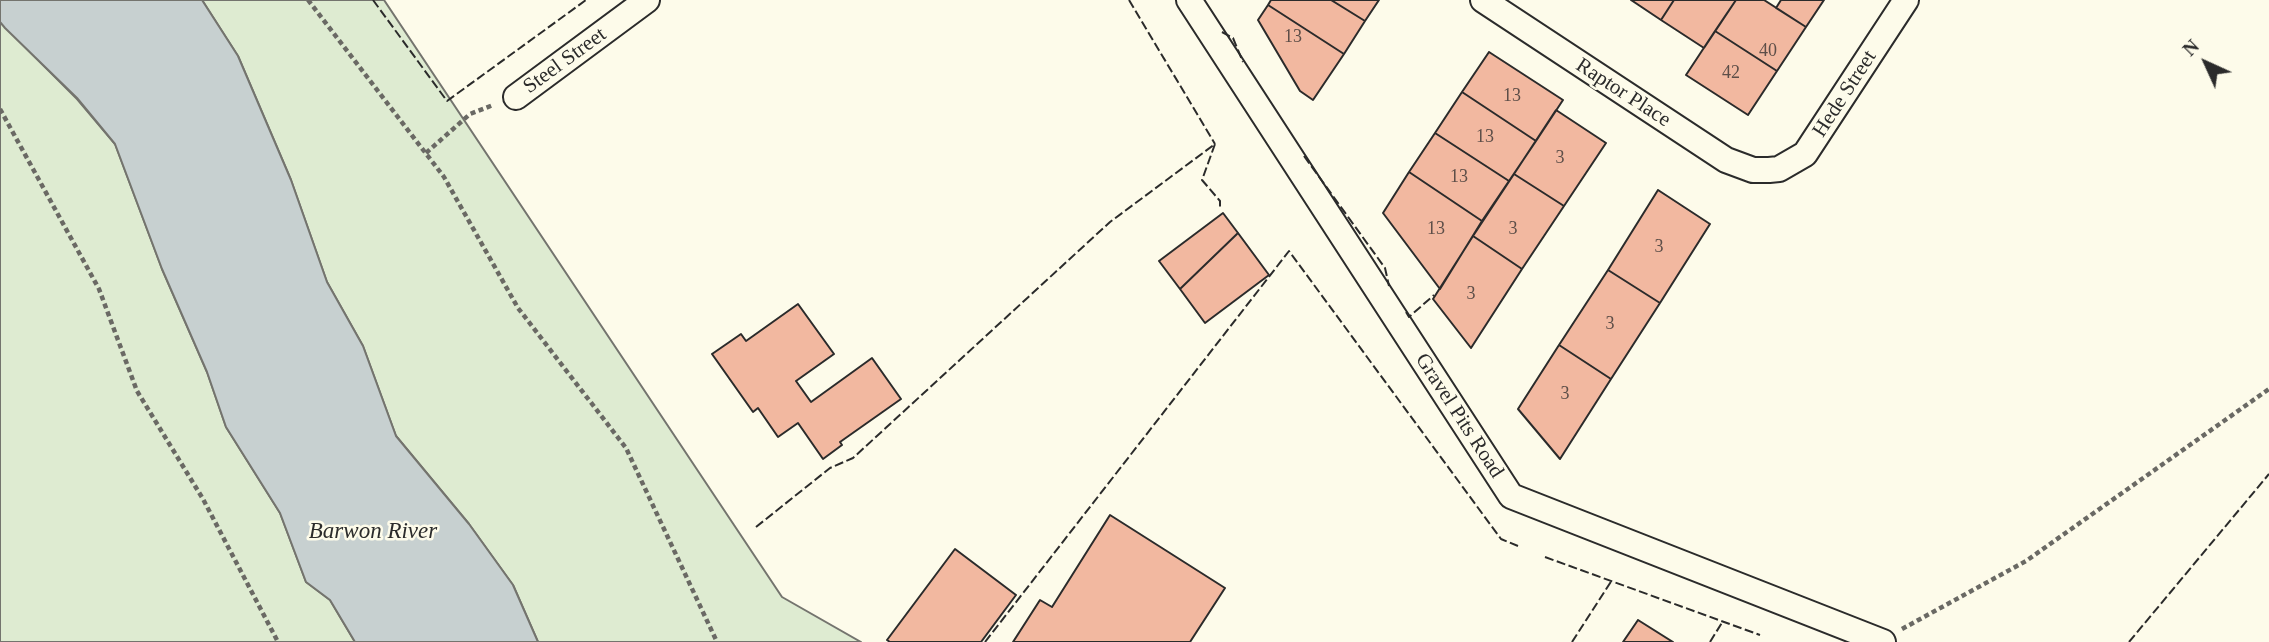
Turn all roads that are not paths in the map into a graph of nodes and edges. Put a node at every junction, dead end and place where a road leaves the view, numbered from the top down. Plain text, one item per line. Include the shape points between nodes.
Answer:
1 (647, 0) edge
2 (1189, 0) edge
3 (1483, 0) edge
4 (1906, 0) edge
5 (516, 97) road end
6 (1769, 170) joint
7 (1882, 642) edge

1 - 5 street, Steel Street
2 - 7 street, Gravel Pits Road via 1511,496
3 - 6 street, Raptor Place via 1726,160 1752,170
4 - 6 street, Hede Street via 1805,154

